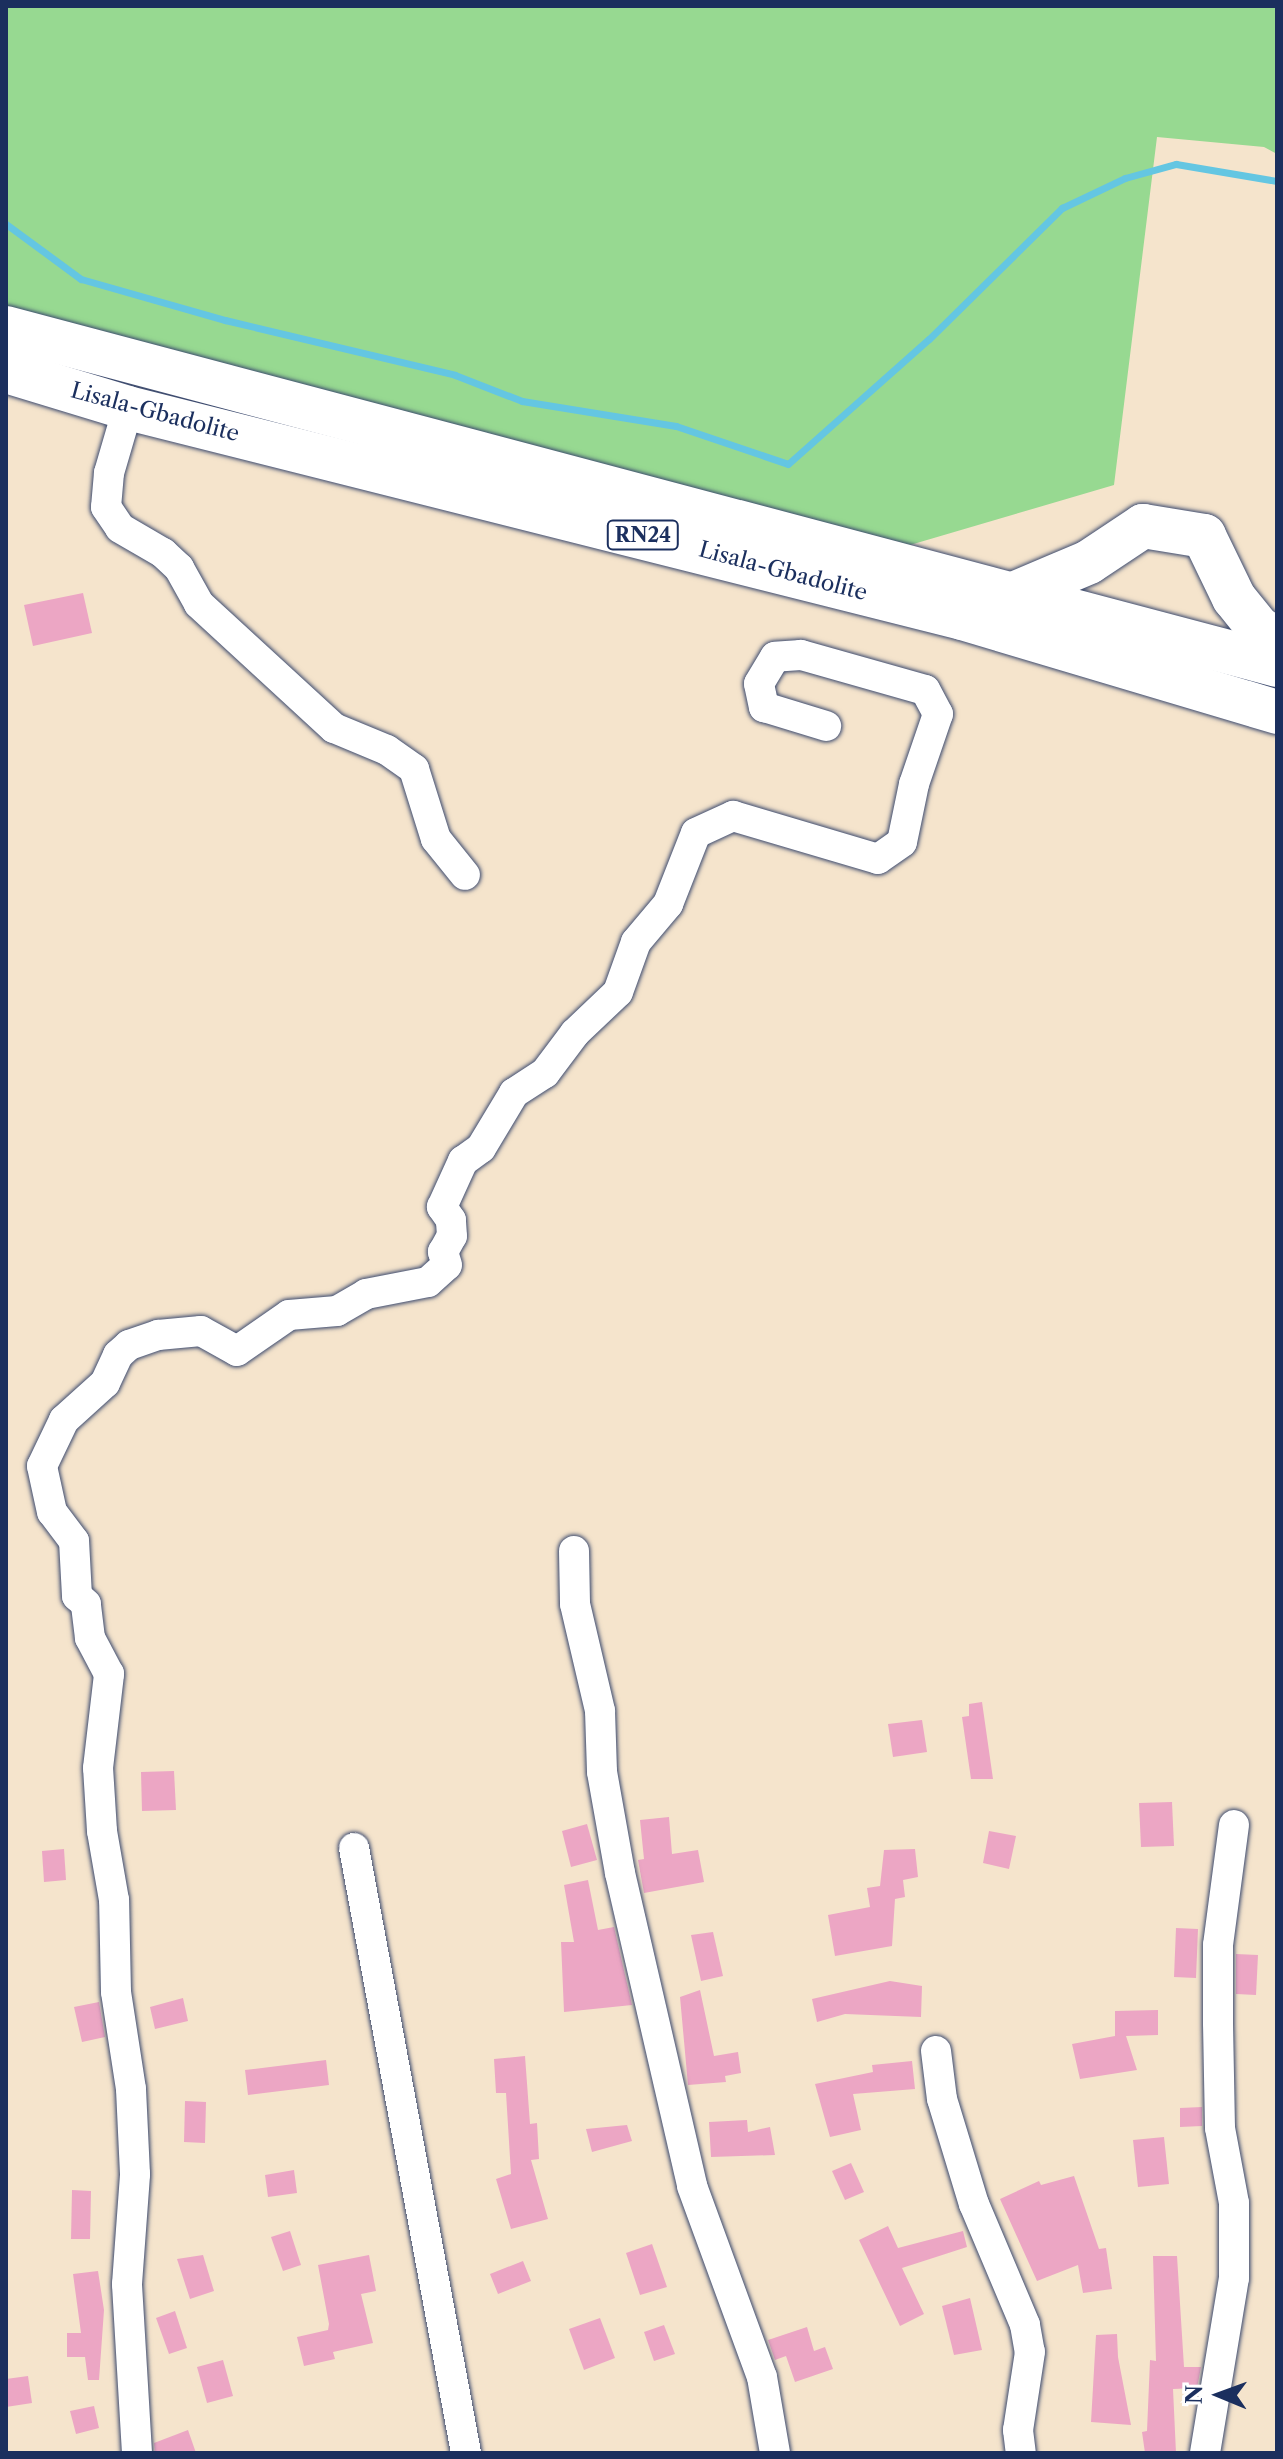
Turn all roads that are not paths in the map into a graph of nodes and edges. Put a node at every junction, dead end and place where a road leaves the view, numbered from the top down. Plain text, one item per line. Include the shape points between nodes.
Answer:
1 (6, 328) edge
2 (6, 371) edge
3 (128, 408) junction
4 (1016, 593) junction
5 (1277, 639) edge
6 (1277, 665) edge
7 (1277, 712) edge
8 (826, 726) dead end
9 (465, 875) dead end
10 (574, 1551) dead end
11 (1234, 1825) dead end
12 (354, 1848) dead end
13 (936, 2051) dead end
14 (137, 2453) edge
15 (466, 2453) edge
16 (775, 2453) edge
17 (1021, 2453) edge
18 (1205, 2453) edge

1 - 4 main road, Lisala-Gbadolite / RN24
2 - 3 main road, Lisala-Gbadolite / RN24
3 - 7 main road, Lisala-Gbadolite / RN24 via 962,618
3 - 9 street via 109,473 106,507 120,528 163,553 179,568 199,604 334,728 387,750 414,769 436,839
4 - 5 main road via 1063,576 1143,526 1204,536 1234,598 1258,628
4 - 6 main road, Lisala-Gbadolite / RN24
8 - 14 street via 764,707 759,684 775,657 801,655 925,690 938,714 914,784 902,842 878,859 733,816 696,833 668,904 636,942 618,992 575,1033 545,1073 514,1093 481,1148 463,1161 442,1207 451,1220 452,1236 443,1252 447,1265 428,1282 366,1294 337,1311 289,1315 237,1351 201,1331 158,1335 129,1345 105,1383 64,1420 42,1466 52,1512 74,1541 77,1596 86,1604 90,1638 109,1674 98,1768 114,1900 116,1992 131,2089 135,2174 127,2284
10 - 16 street via 575,1604 600,1711 602,1772 620,1873 692,2186 762,2377
11 - 18 street via 1218,1945 1218,2022 1220,2128 1234,2203 1234,2278
12 - 15 street
13 - 17 street via 942,2099 965,2176 1025,2325 1030,2352 1018,2430

